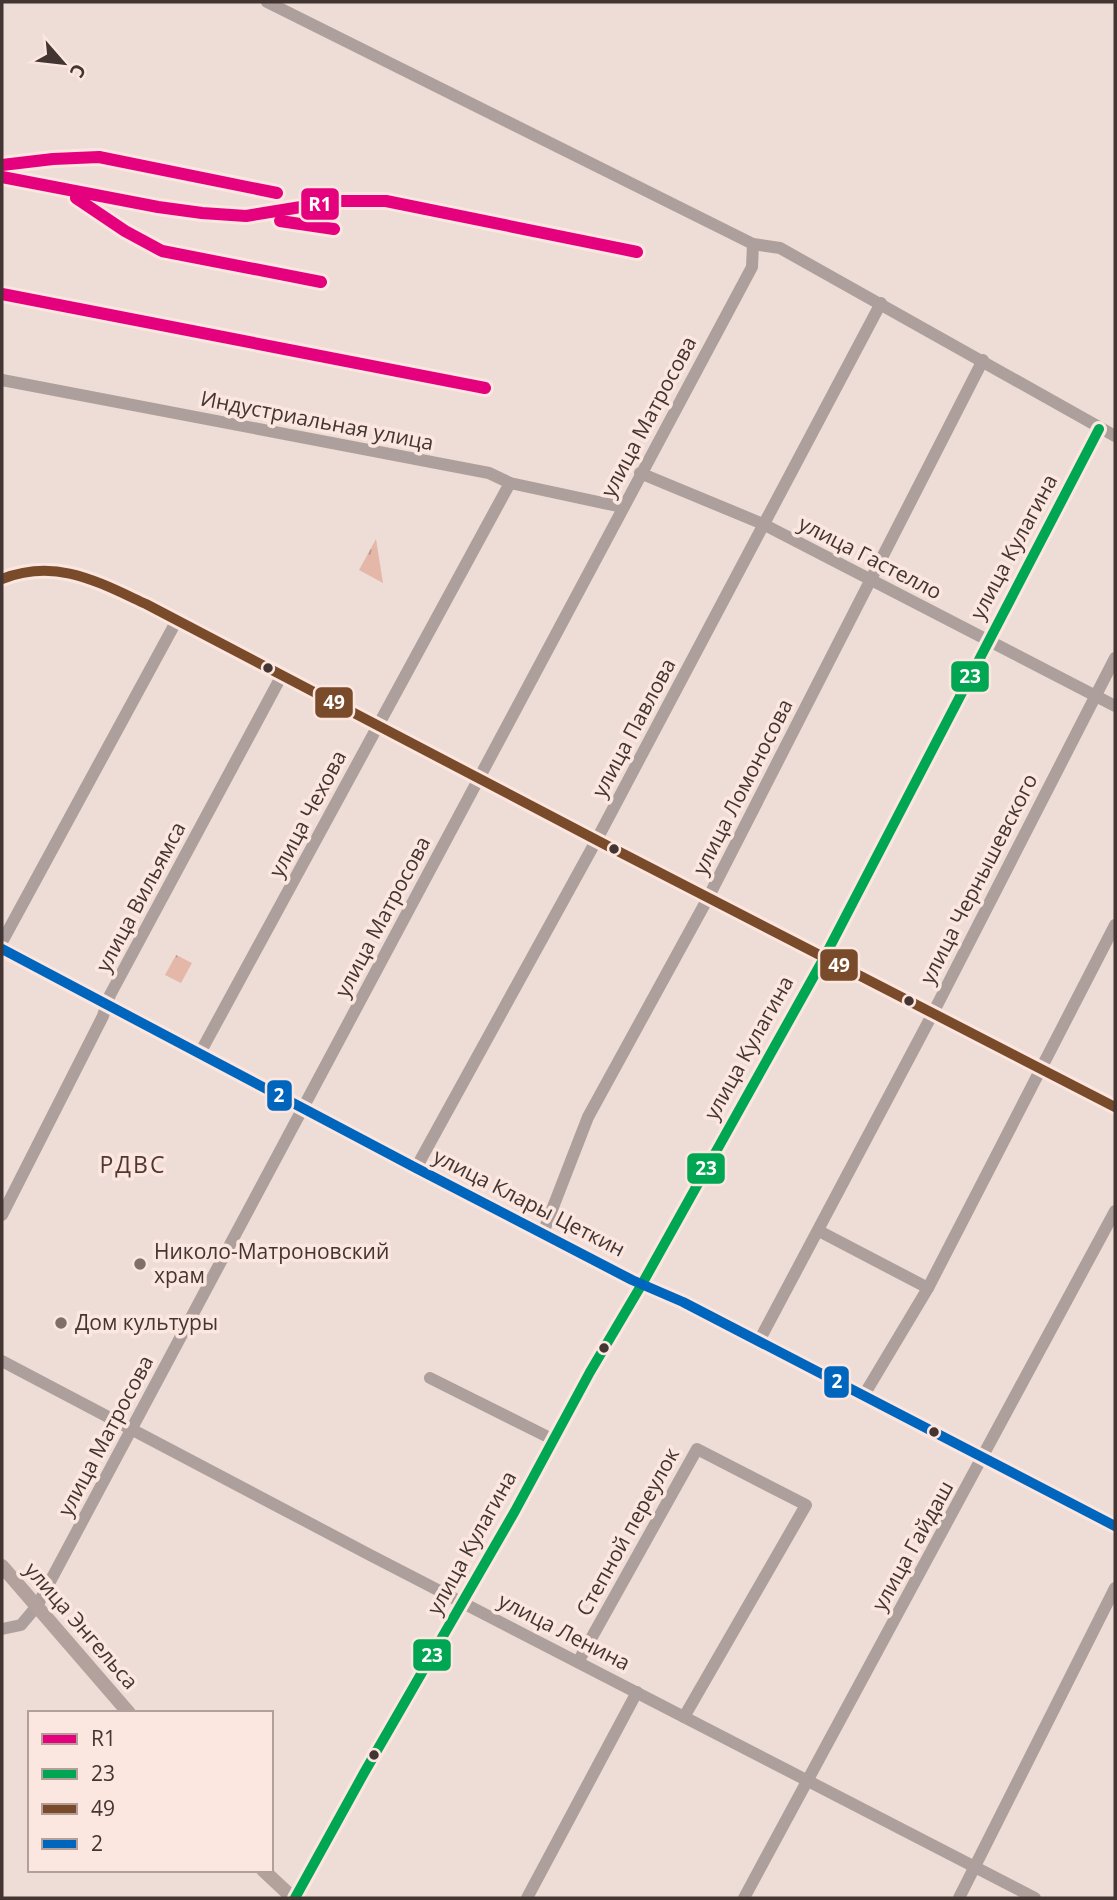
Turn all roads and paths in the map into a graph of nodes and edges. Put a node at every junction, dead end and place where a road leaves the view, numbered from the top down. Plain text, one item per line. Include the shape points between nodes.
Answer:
1 (267, 2) edge
2 (753, 243) junction
3 (881, 303) junction
4 (983, 360) junction
5 (2, 380) edge
6 (1100, 429) junction
7 (1115, 436) edge
8 (640, 473) junction
9 (510, 483) junction
10 (622, 507) junction
11 (762, 524) junction
12 (2, 579) edge
13 (871, 580) junction
14 (177, 620) junction
15 (989, 640) junction
16 (1115, 658) edge
17 (282, 675) junction
18 (1094, 695) junction
19 (1115, 706) edge
20 (377, 726) junction
21 (480, 779) junction
22 (596, 841) junction
23 (708, 898) junction
24 (1115, 925) edge
25 (2, 942) edge
26 (2, 949) edge
27 (824, 958) junction
28 (107, 1004) junction
29 (932, 1014) junction
30 (200, 1054) junction
31 (1042, 1070) junction
32 (302, 1107) junction
33 (1115, 1107) edge
34 (416, 1168) junction
35 (1115, 1211) edge
36 (2, 1215) edge
37 (819, 1231) junction
38 (543, 1233) junction
39 (642, 1284) junction
40 (928, 1288) junction
41 (759, 1341) junction
42 (2, 1361) edge
43 (429, 1378) dead end
44 (864, 1395) junction
45 (132, 1429) junction
46 (552, 1438) junction
47 (983, 1457) junction
48 (1115, 1527) edge
49 (2, 1566) edge
50 (1115, 1588) edge
51 (464, 1602) junction
52 (37, 1606) junction
53 (2, 1629) edge
54 (578, 1662) junction
55 (637, 1692) junction
56 (127, 1711) edge
57 (684, 1717) junction
58 (807, 1781) junction
59 (975, 1867) junction
60 (265, 1872) edge
61 (294, 1898) edge
62 (527, 1898) edge
63 (744, 1898) edge
64 (959, 1898) edge
65 (1035, 1898) edge

1 - 2 street
2 - 3 street via 780,248
2 - 8 street, улица Матросова via 752,267
3 - 4 street
3 - 11 street, улица Павлова
4 - 6 street
4 - 13 street, улица Ломоносова
5 - 9 street, Индустриальная улица via 489,473
6 - 7 street
6 - 15 street, улица Кулагина
8 - 10 street, улица Матросова
8 - 11 street, улица Гастелло
9 - 10 street, Индустриальная улица
9 - 20 street, улица Чехова
10 - 21 street, улица Матросова
11 - 13 street, улица Гастелло
11 - 22 street, улица Павлова
12 - 14 street via 27,570 63,571
13 - 15 street, улица Гастелло
13 - 23 street, улица Ломоносова
14 - 17 street
14 - 25 street
15 - 18 street, улица Гастелло
15 - 27 street, улица Кулагина
16 - 18 street, улица Чернышевского
17 - 20 street
17 - 28 street, улица Вильямса
18 - 19 street, улица Гастелло
18 - 29 street, улица Чернышевского
20 - 21 street
20 - 30 street, улица Чехова
21 - 22 street
21 - 32 street, улица Матросова
22 - 23 street
22 - 34 street, улица Павлова
23 - 27 street
23 - 38 street, улица Ломоносова via 588,1117
24 - 31 street
26 - 28 street, улица Клары Цеткин
27 - 29 street
27 - 39 street, улица Кулагина
28 - 30 street, улица Клары Цеткин
28 - 36 street, улица Вильямса
29 - 31 street
29 - 37 street, улица Чернышевского
30 - 32 street, улица Клары Цеткин
31 - 33 street
31 - 40 street
32 - 34 street, улица Клары Цеткин
32 - 45 street, улица Матросова
34 - 38 street, улица Клары Цеткин
35 - 47 street, улица Гайдаш
37 - 40 street
37 - 41 street, улица Чернышевского
38 - 39 street, улица Клары Цеткин
39 - 41 main road, улица Клары Цеткин
39 - 46 main road, улица Кулагина
40 - 44 street
41 - 44 main road, улица Клары Цеткин
42 - 45 street, улица Ленина
43 - 46 street
44 - 47 main road, улица Клары Цеткин
45 - 51 street, улица Ленина
45 - 52 street, улица Матросова
46 - 51 main road, улица Кулагина
47 - 48 main road, улица Клары Цеткин
47 - 58 street, улица Гайдаш
49 - 52 main road, улица Энгельса
50 - 59 street
51 - 54 street, улица Ленина
51 - 61 main road, улица Кулагина
52 - 53 street via 21,1625
52 - 56 main road, улица Энгельса
54 - 55 street, улица Ленина
54 - 57 street, Степной переулок via 697,1449 806,1505
55 - 57 street, улица Ленина
55 - 62 street
57 - 58 street, улица Ленина
58 - 59 street, улица Ленина
58 - 63 street, улица Гайдаш
59 - 64 street
59 - 65 street, улица Ленина
60 - 61 main road

